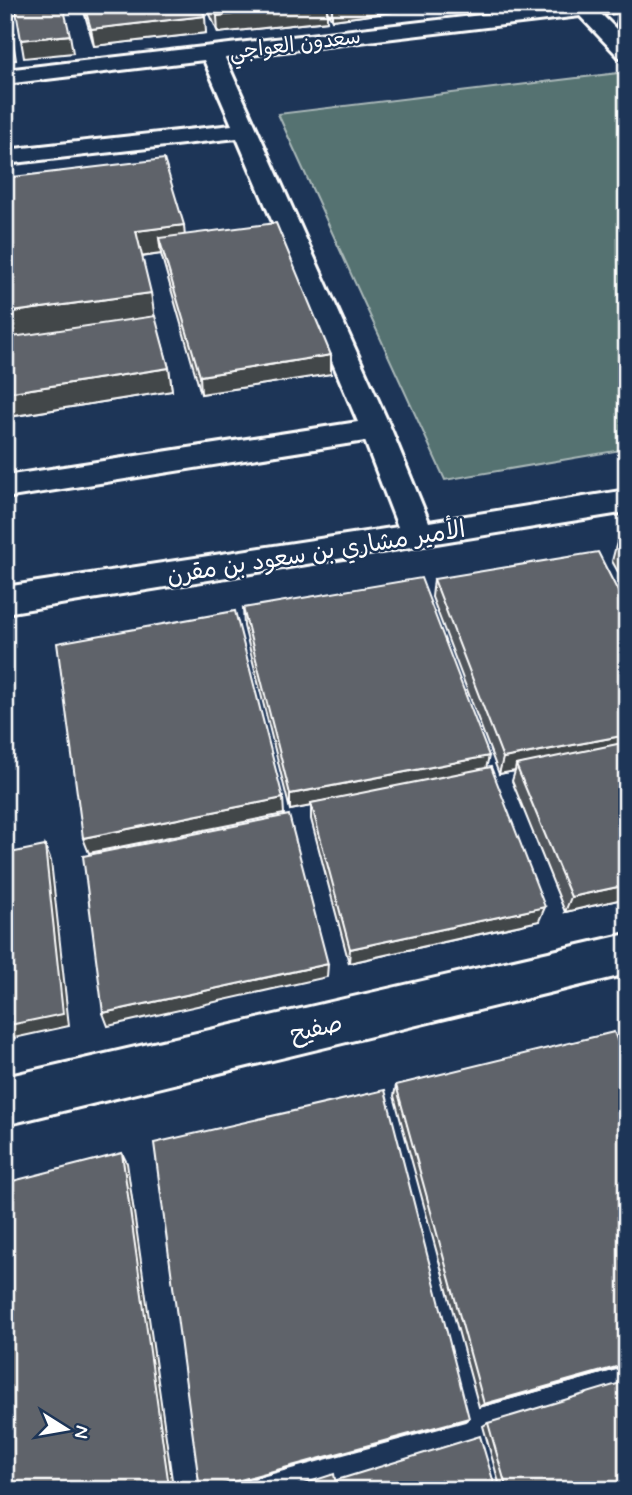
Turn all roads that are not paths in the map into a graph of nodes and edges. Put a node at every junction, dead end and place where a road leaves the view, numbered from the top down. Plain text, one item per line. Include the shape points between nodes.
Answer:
1 (623, 5) edge
2 (583, 7) edge
3 (627, 52) edge
4 (212, 53) junction
5 (5, 77) edge
6 (246, 130) junction
7 (5, 158) edge
8 (376, 429) junction
9 (5, 487) edge
10 (627, 501) edge
11 (418, 536) junction
12 (5, 600) edge
13 (627, 954) edge
14 (5, 1101) edge

1 - 2 street, سعدون العواجي
2 - 3 street
2 - 4 street, سعدون العواجي
4 - 5 street, سعدون العواجي
4 - 6 street
6 - 7 street
6 - 8 street
8 - 9 street
8 - 11 street
10 - 11 street, الأمير مشاري بن سعود بن مقرن
11 - 12 street, الأمير مشاري بن سعود بن مقرن
13 - 14 street, صفيح

